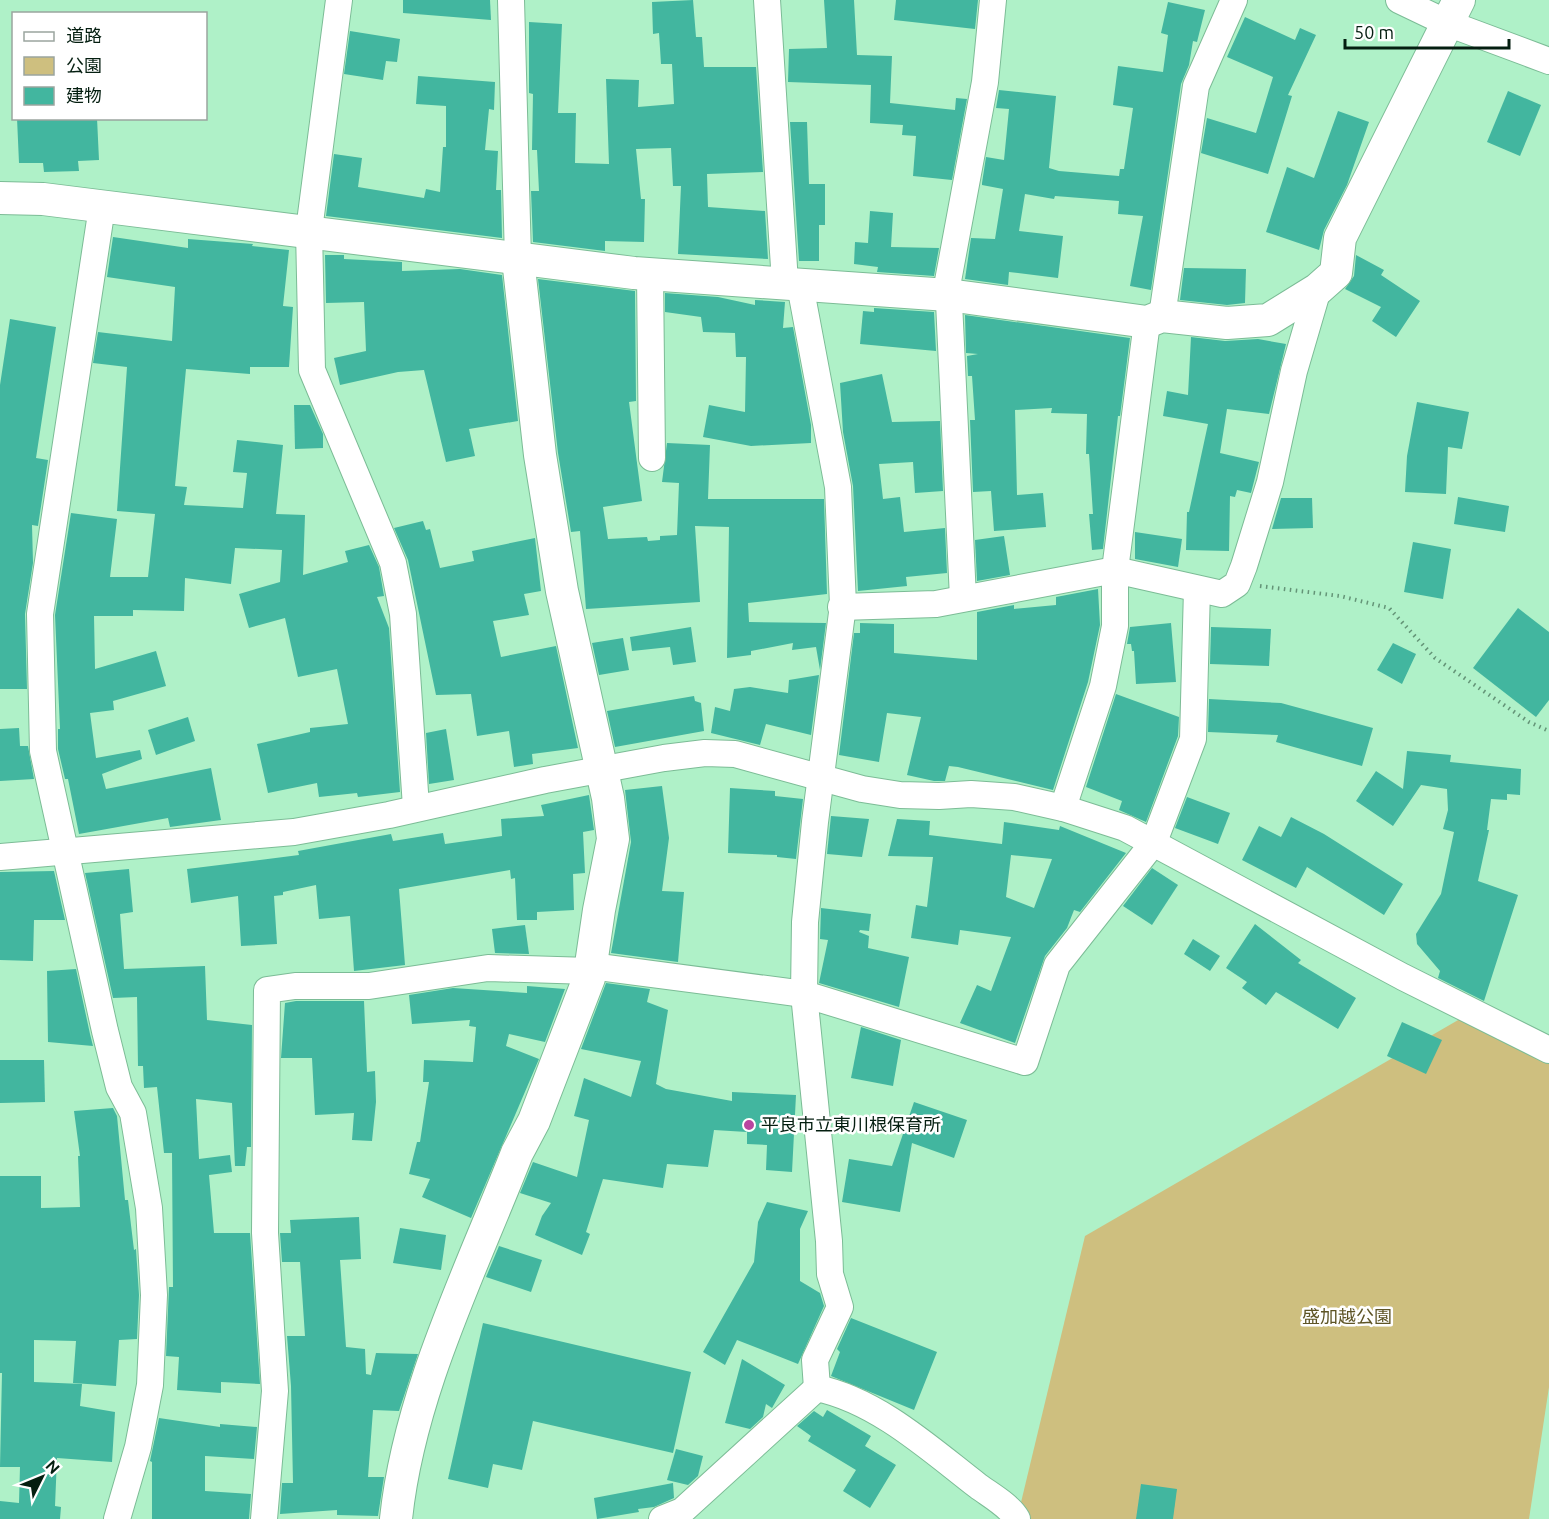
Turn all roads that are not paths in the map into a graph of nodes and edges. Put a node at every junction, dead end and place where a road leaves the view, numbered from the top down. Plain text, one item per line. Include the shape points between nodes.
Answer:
1 (339, 0) edge
2 (511, 0) edge
3 (766, 0) edge
4 (993, 0) edge
5 (1234, 0) edge
6 (1399, 0) edge
7 (1453, 11) edge
8 (1549, 62) edge
9 (0, 198) edge
10 (102, 207) junction
11 (309, 230) junction
12 (518, 259) junction
13 (650, 274) junction
14 (792, 284) junction
15 (1318, 289) junction
16 (948, 295) junction
17 (1154, 319) junction
18 (652, 458) dead end
19 (1115, 570) junction
20 (1197, 589) junction
21 (963, 598) junction
22 (842, 607) junction
23 (601, 769) junction
24 (819, 776) junction
25 (416, 807) junction
26 (1063, 808) junction
27 (1154, 842) junction
28 (65, 851) junction
29 (0, 857) edge
30 (590, 969) junction
31 (804, 994) junction
32 (1549, 1050) edge
33 (817, 1388) junction
34 (117, 1519) edge
35 (264, 1519) edge
36 (396, 1519) edge
37 (662, 1519) edge
38 (1017, 1519) edge

1 - 11 street
2 - 12 street
3 - 14 street
4 - 16 street via 986,82
5 - 17 street via 1196,86
6 - 7 street
7 - 8 street
7 - 15 street via 1340,238 1336,273
9 - 10 street
10 - 11 street
10 - 28 street via 40,614 43,751
11 - 12 street
11 - 25 street via 312,370 393,563 403,614
12 - 13 street
12 - 23 street via 541,467 562,591
13 - 14 street
13 - 18 street
14 - 16 street
14 - 22 street via 838,487
15 - 17 street via 1268,320 1227,323
15 - 20 street via 1294,371 1270,482 1238,584 1222,594
16 - 17 street
16 - 21 street
17 - 19 street
19 - 20 street
19 - 21 street
19 - 26 street via 1114,626 1103,686
20 - 27 street via 1193,740
21 - 22 street via 936,604
22 - 24 street
23 - 24 street via 705,753 735,754
23 - 25 street
23 - 30 street via 613,839
24 - 26 street via 900,795 1003,796
24 - 31 street via 805,922
25 - 28 street via 294,832
26 - 27 street
27 - 31 street via 1057,965 1025,1062
27 - 32 street via 1403,977
28 - 29 street
28 - 34 street via 119,1087 133,1113 149,1208 154,1295 150,1385
30 - 31 street
30 - 35 street via 488,968 369,986 267,990 265,1233 275,1390
30 - 36 street via 534,1121 517,1153 429,1374 400,1474
31 - 33 street via 830,1274 840,1307 815,1360
33 - 37 street via 682,1511
33 - 38 street via 875,1411 920,1441

